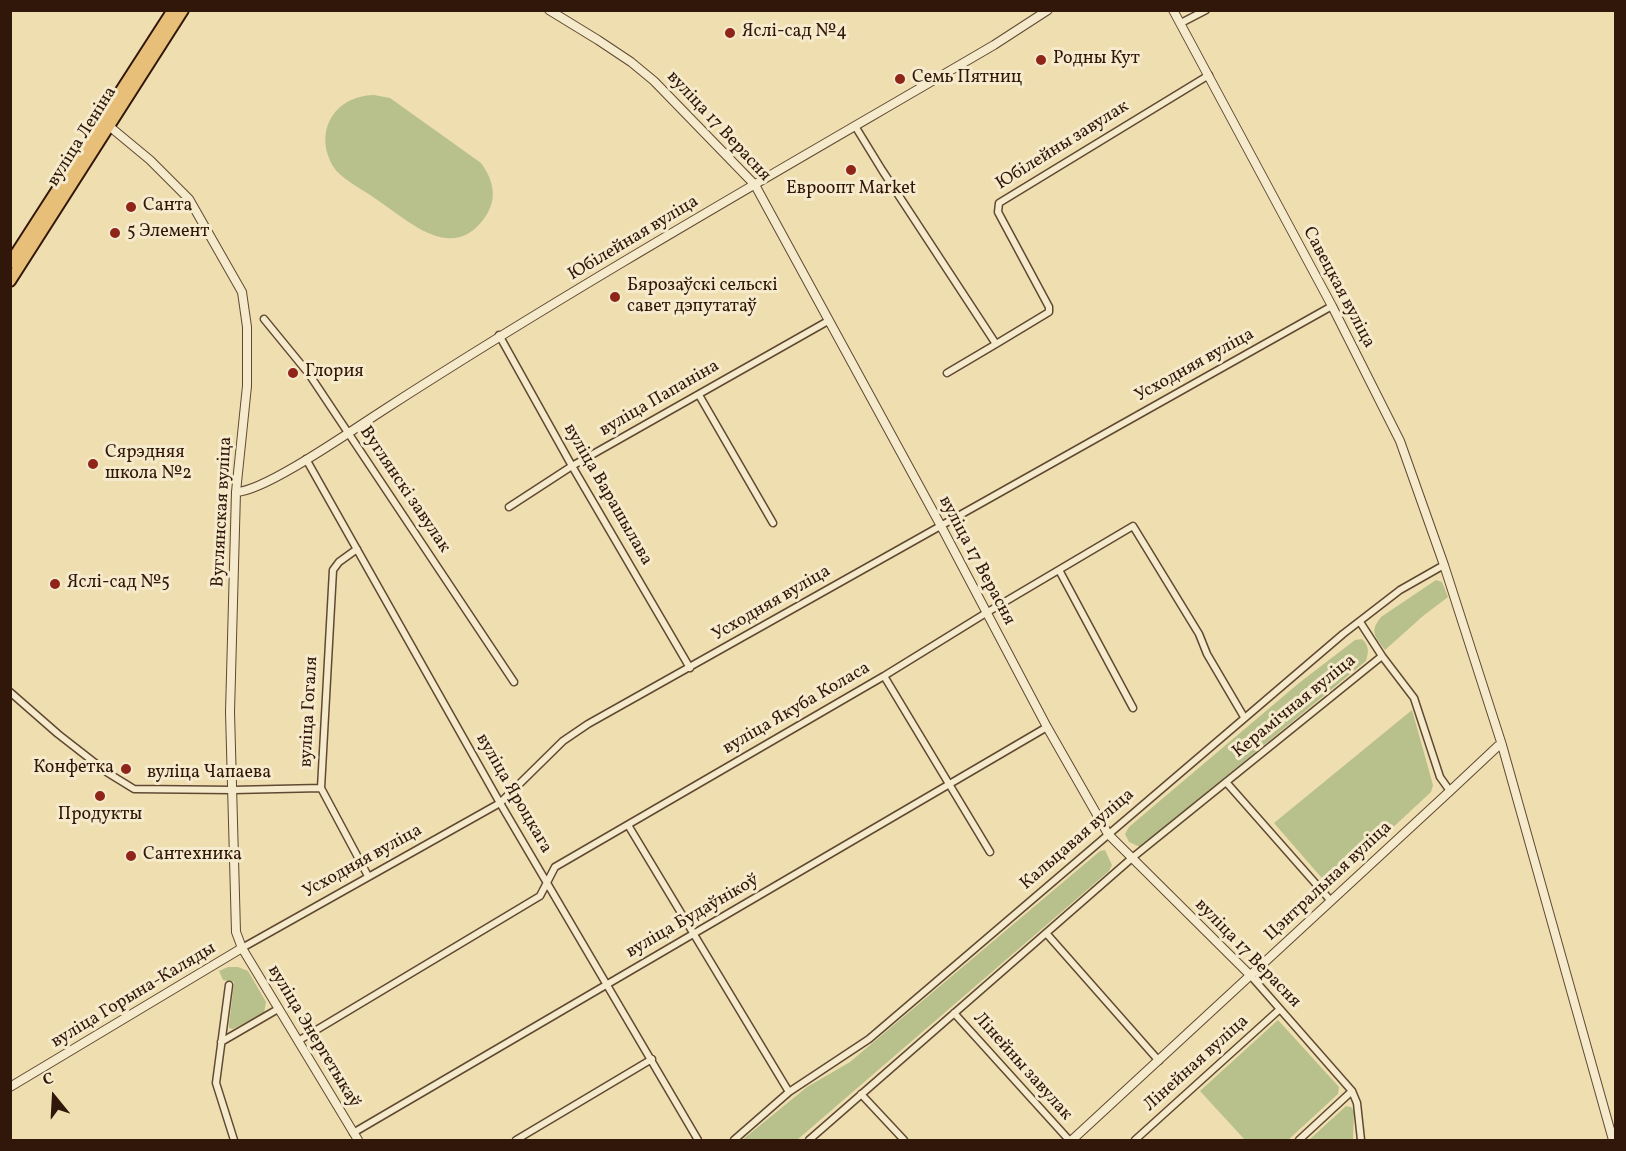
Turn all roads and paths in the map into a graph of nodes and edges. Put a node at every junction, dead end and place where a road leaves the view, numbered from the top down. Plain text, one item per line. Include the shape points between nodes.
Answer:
1 (173, 10) edge
2 (183, 10) edge
3 (549, 10) edge
4 (1048, 10) edge
5 (1173, 10) edge
6 (1206, 10) edge
7 (1180, 23) junction
8 (1209, 75) junction
9 (106, 123) junction
10 (855, 126) junction
11 (755, 184) junction
12 (10, 263) edge
13 (10, 281) edge
14 (1332, 306) junction
15 (264, 318) dead end
16 (828, 321) junction
17 (499, 335) junction
18 (996, 344) junction
19 (947, 373) dead end
20 (699, 395) junction
21 (347, 433) junction
22 (306, 459) junction
23 (572, 466) junction
24 (236, 492) junction
25 (509, 507) dead end
26 (773, 523) dead end
27 (941, 526) junction
28 (357, 549) junction
29 (1444, 565) junction
30 (1059, 570) junction
31 (987, 613) junction
32 (1360, 622) junction
33 (1382, 656) junction
34 (690, 668) junction
35 (884, 676) junction
36 (514, 682) dead end
37 (10, 692) edge
38 (1133, 708) dead end
39 (1244, 717) junction
40 (1047, 726) junction
41 (1502, 745) junction
42 (1226, 782) junction
43 (949, 785) junction
44 (321, 788) junction
45 (233, 790) junction
46 (1450, 791) junction
47 (500, 803) junction
48 (628, 825) junction
49 (1108, 834) junction
50 (990, 852) dead end
51 (1132, 858) junction
52 (368, 876) junction
53 (547, 882) junction
54 (1331, 901) junction
55 (1046, 933) junction
56 (693, 935) junction
57 (242, 948) junction
58 (1251, 976) junction
59 (608, 983) junction
60 (229, 985) dead end
61 (278, 1009) junction
62 (1280, 1009) junction
63 (954, 1013) junction
64 (298, 1041) junction
65 (221, 1042) junction
66 (652, 1059) junction
67 (1158, 1060) junction
68 (10, 1087) edge
69 (1352, 1091) junction
70 (789, 1092) junction
71 (861, 1094) junction
72 (353, 1133) junction
73 (234, 1140) edge
74 (358, 1140) edge
75 (516, 1140) edge
76 (698, 1140) edge
77 (734, 1140) edge
78 (809, 1140) edge
79 (904, 1140) edge
80 (1071, 1140) edge
81 (1135, 1140) edge
82 (1299, 1140) edge
83 (1361, 1140) edge
84 (1613, 1140) edge

1 - 9 main road, вуліца Леніна
2 - 9 main road, вуліца Леніна
3 - 11 street, вуліца 17 Верасня via 654,81
4 - 10 street, Юбілейная вуліца
5 - 7 street, Савецкая вуліца
6 - 7 street
7 - 8 street, Савецкая вуліца
8 - 14 street, Савецкая вуліца
8 - 18 street, Юбілейны завулак via 999,203 998,212 1049,312
9 - 12 main road, вуліца Леніна
9 - 13 main road, вуліца Леніна
9 - 24 street, Вуглянская вуліца via 189,199 242,292 247,327 247,386
10 - 11 street, Юбілейная вуліца
10 - 18 street
11 - 16 street, вуліца 17 Верасня
11 - 17 street, Юбілейная вуліца
14 - 27 street, Усходняя вуліца
14 - 29 street, Савецкая вуліца via 1400,441
15 - 21 street, Вуглянскі завулак via 309,374
16 - 20 street, вуліца Папаніна
16 - 27 street, вуліца 17 Верасня
17 - 21 street, Юбілейная вуліца
17 - 23 street, вуліца Варашылава
18 - 19 street, Юбілейны завулак
20 - 23 street, вуліца Папаніна
20 - 26 street
21 - 22 street, Юбілейная вуліца
21 - 36 street, Вуглянскі завулак
22 - 24 street, Юбілейная вуліца via 252,490
22 - 28 street, вуліца Яроцкага
23 - 25 street, вуліца Папаніна
23 - 34 street, вуліца Варашылава
24 - 45 street, Вуглянская вуліца via 230,712
27 - 31 street, вуліца 17 Верасня
27 - 34 street, Усходняя вуліца
28 - 44 street, вуліца Гогаля via 333,570
28 - 47 street, вуліца Яроцкага
29 - 32 street, Кальцавая вуліца via 1400,590
29 - 41 street, Савецкая вуліца
30 - 31 street, вуліца Якуба Коласа
30 - 38 street
30 - 39 street, вуліца Якуба Коласа via 1133,526
31 - 35 street, вуліца Якуба Коласа
31 - 40 street, вуліца 17 Верасня
32 - 33 street
32 - 39 street, Кальцавая вуліца
33 - 42 street, Керамічная вуліца
33 - 46 street via 1414,698 1440,777
34 - 47 street, Усходняя вуліца via 563,741
35 - 43 street
35 - 48 street, вуліца Якуба Коласа
37 - 45 street, вуліца Чапаева via 57,734 134,789
39 - 49 street, Кальцавая вуліца
40 - 43 street, вуліца Будаўнікоў
40 - 49 street, вуліца 17 Верасня
41 - 46 street, Цэнтральная вуліца
41 - 84 street, Савецкая вуліца
42 - 51 street, Керамічная вуліца
42 - 54 street
43 - 50 street
43 - 56 street, вуліца Будаўнікоў
44 - 45 street, вуліца Чапаева
44 - 52 street, вуліца Гогаля
45 - 57 street, Вуглянская вуліца via 234,917
46 - 54 street, Цэнтральная вуліца
47 - 52 street, Усходняя вуліца
47 - 53 street, вуліца Яроцкага
48 - 53 street, вуліца Якуба Коласа via 555,867
48 - 56 street
49 - 51 street, вуліца 17 Верасня
49 - 70 street, Кальцавая вуліца via 869,1040
51 - 55 street, Керамічная вуліца
51 - 58 street, вуліца 17 Верасня
52 - 57 street, Усходняя вуліца
53 - 59 street, вуліца Яроцкага
53 - 64 street, вуліца Якуба Коласа via 540,896
54 - 58 street, Цэнтральная вуліца
55 - 63 street, Керамічная вуліца
55 - 67 street
56 - 59 street, вуліца Будаўнікоў
56 - 70 street
57 - 61 street, вуліца Энергетыкаў
57 - 68 street, вуліца Горына-Каляды
58 - 62 street, вуліца 17 Верасня
58 - 67 street, Цэнтральная вуліца
59 - 66 street, вуліца Яроцкага
59 - 72 street, вуліца Будаўнікоў
60 - 65 street
61 - 64 street, вуліца Энергетыкаў
61 - 65 street
62 - 69 street, вуліца 17 Верасня
62 - 81 street, Лінейная вуліца
63 - 71 street, Керамічная вуліца
63 - 80 street, Лінейны завулак
64 - 72 street, вуліца Энергетыкаў
65 - 73 street via 216,1083
66 - 75 street
66 - 76 street, вуліца Яроцкага
67 - 80 street, Цэнтральная вуліца
69 - 82 street
69 - 83 street, вуліца 17 Верасня
70 - 77 street, Кальцавая вуліца
71 - 78 street, Керамічная вуліца
71 - 79 street
72 - 74 street, вуліца Энергетыкаў

